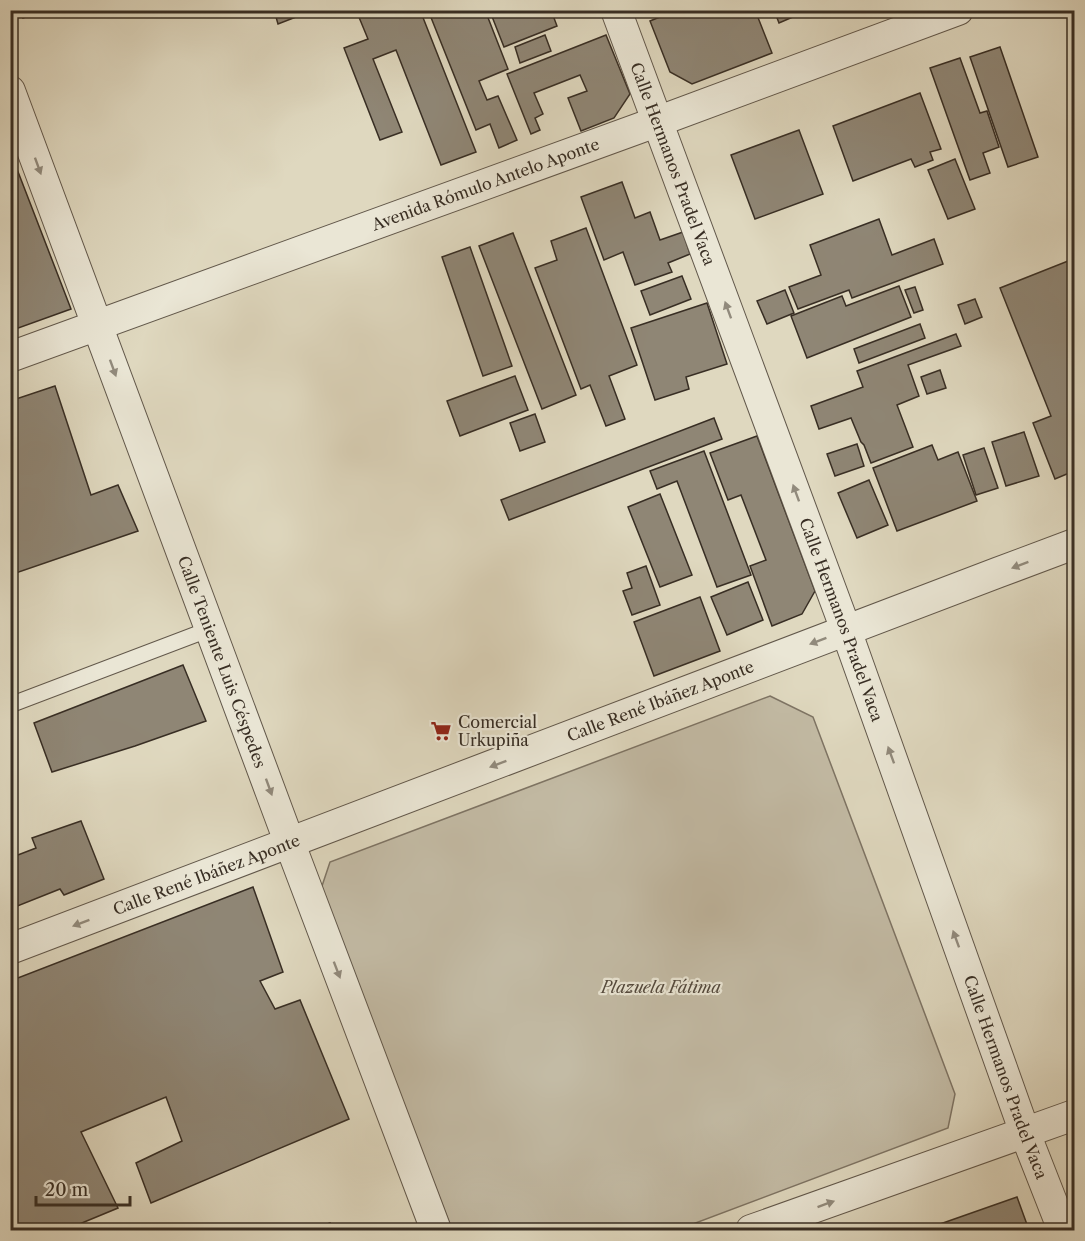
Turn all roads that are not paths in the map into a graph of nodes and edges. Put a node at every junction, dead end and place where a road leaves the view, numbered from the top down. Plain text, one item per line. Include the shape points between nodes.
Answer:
1 (616, 10) edge
2 (958, 10) edge
3 (10, 91) edge
4 (659, 121) junction
5 (97, 326) junction
6 (10, 357) edge
7 (1074, 544) edge
8 (210, 629) junction
9 (846, 630) junction
10 (10, 705) edge
11 (290, 844) junction
12 (10, 949) edge
13 (1074, 1116) edge
14 (1025, 1133) junction
15 (436, 1230) edge
16 (751, 1230) edge
17 (1063, 1230) edge

1 - 4 street, Calle Hermanos Pradel Vaca
2 - 4 street, Avenida Rómulo Antelo Aponte
3 -> 5 street, Calle Teniente Luis Céspedes
4 - 5 street, Avenida Rómulo Antelo Aponte
9 -> 4 street, Calle Hermanos Pradel Vaca
5 - 6 street, Avenida Rómulo Antelo Aponte
5 -> 8 street, Calle Teniente Luis Céspedes
7 -> 9 street, Calle René Ibáñez Aponte
8 - 10 lane
8 -> 11 street, Calle Teniente Luis Céspedes
9 -> 11 street, Calle René Ibáñez Aponte
14 -> 9 street, Calle Hermanos Pradel Vaca
11 -> 12 street, Calle René Ibáñez Aponte
11 -> 15 street, Calle Teniente Luis Céspedes
13 - 14 street
16 -> 14 street
14 - 17 street, Calle Hermanos Pradel Vaca

